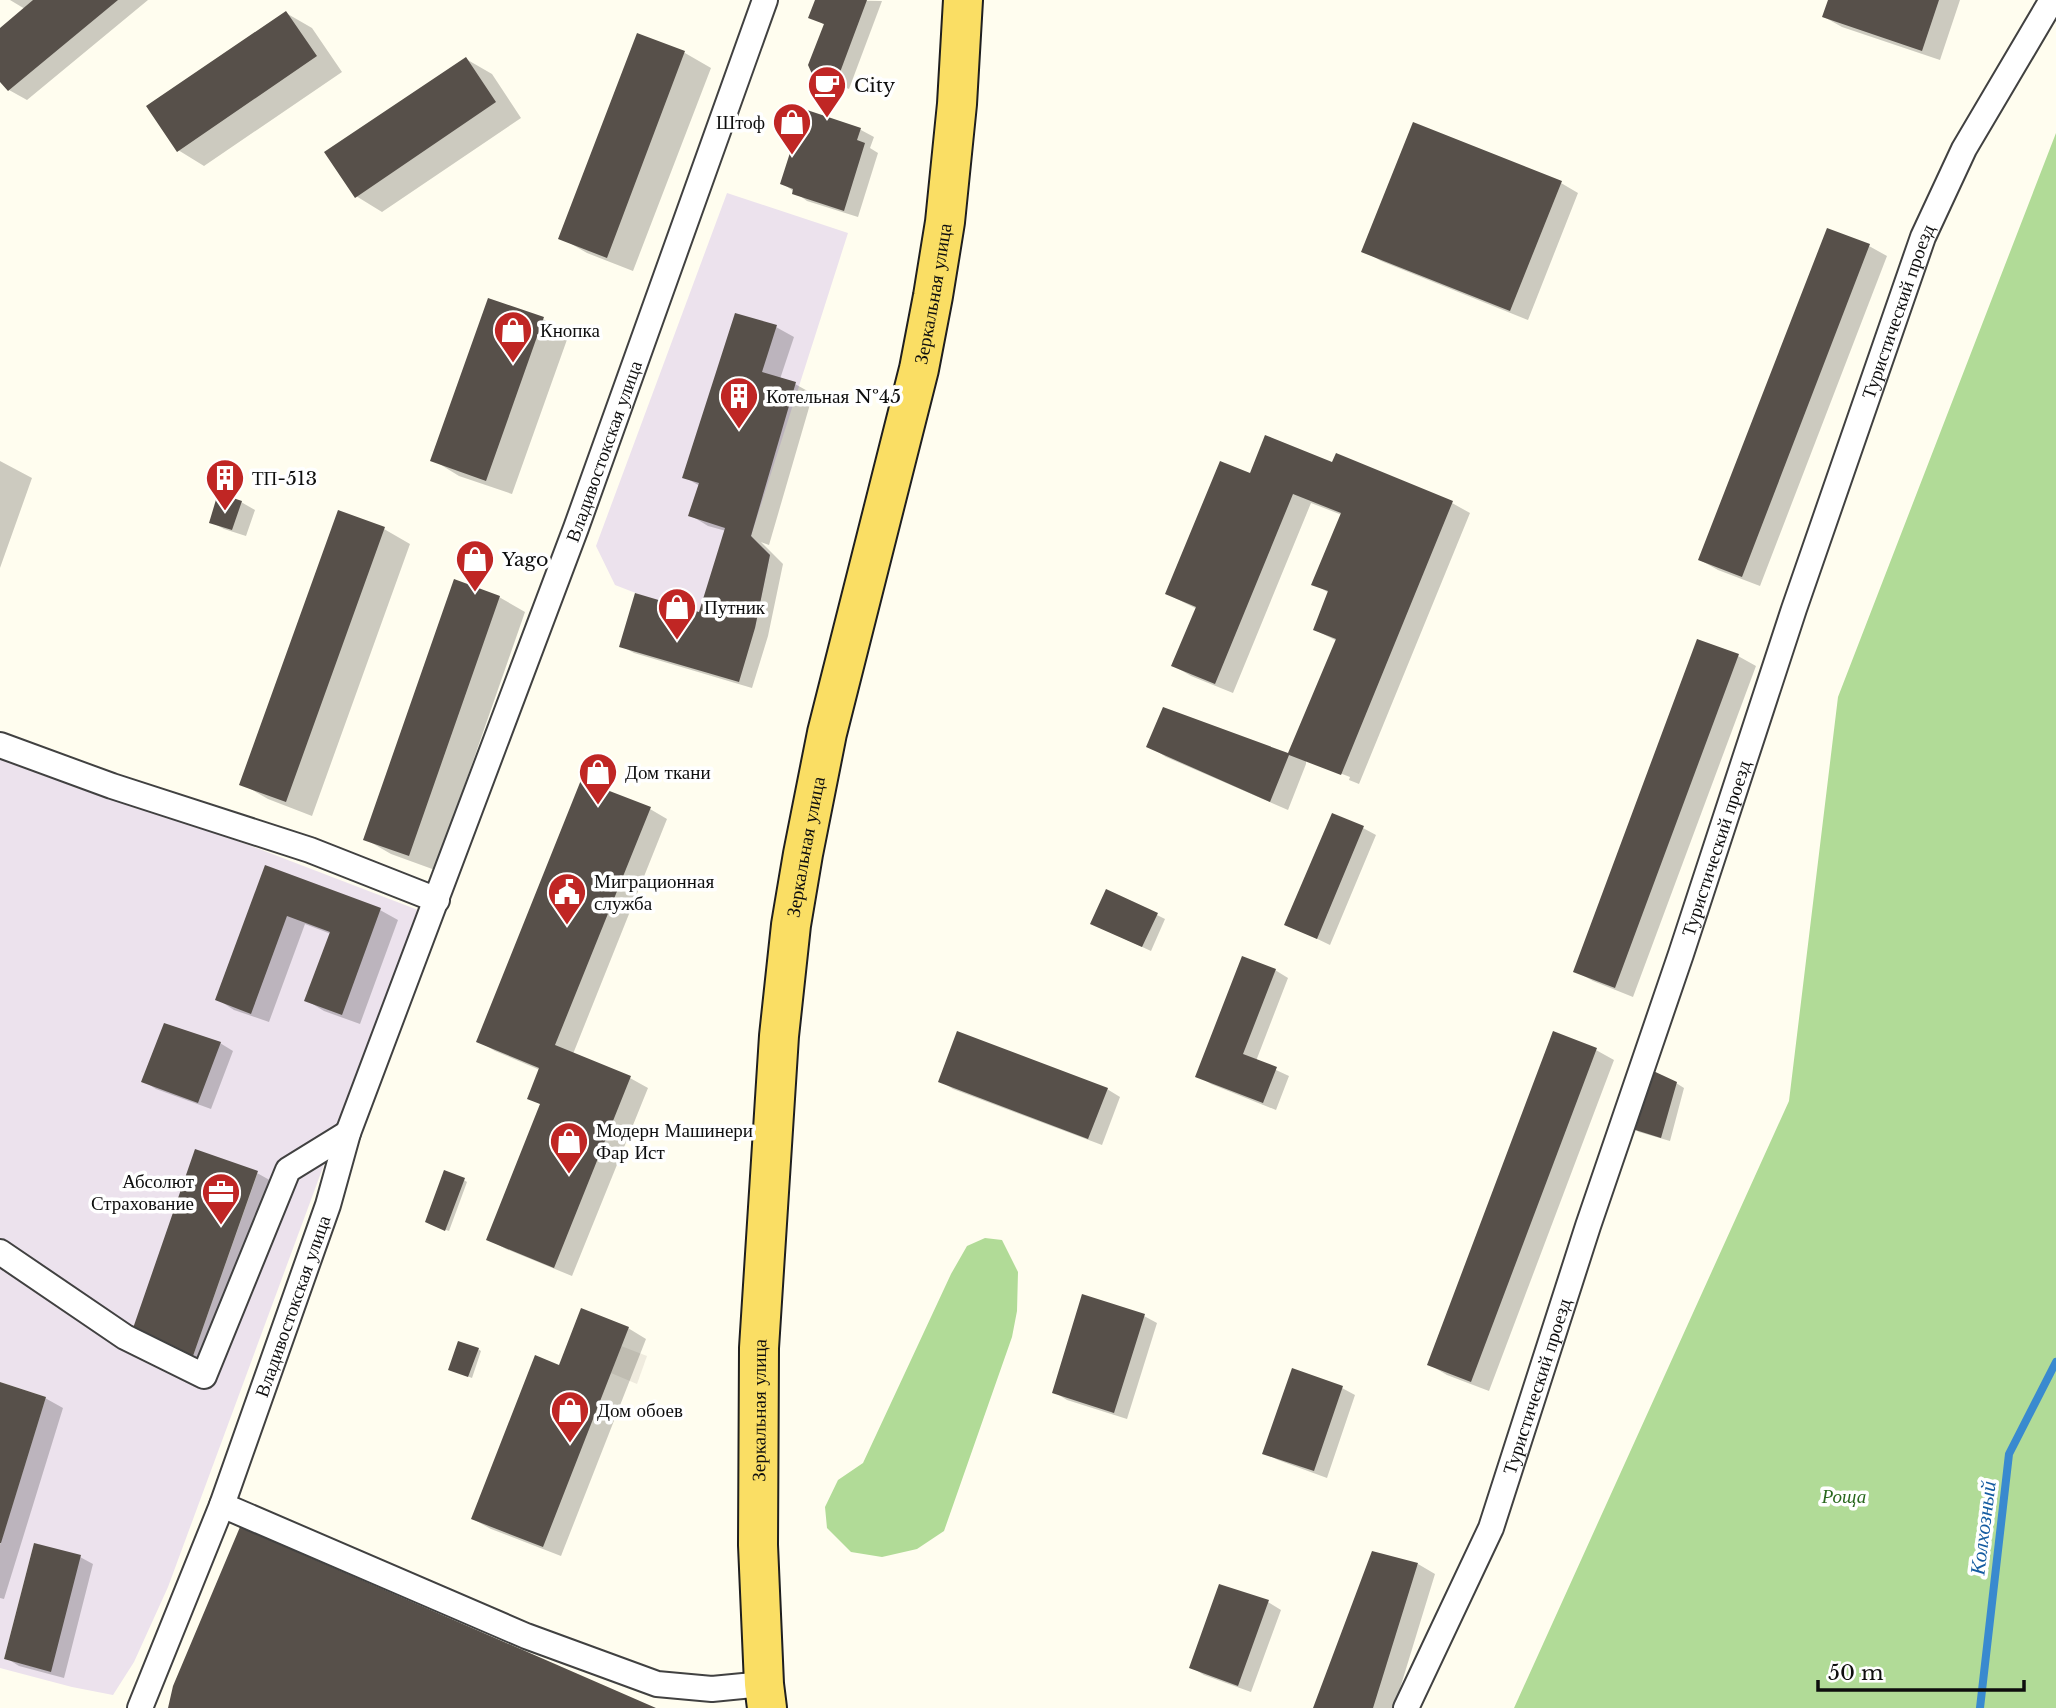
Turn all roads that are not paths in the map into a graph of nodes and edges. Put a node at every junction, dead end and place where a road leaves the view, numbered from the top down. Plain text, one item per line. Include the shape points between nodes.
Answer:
1 (765, 0) edge
2 (963, 0) edge
3 (2052, 0) edge
4 (0, 745) edge
5 (437, 900) junction
6 (348, 1133) junction
7 (0, 1252) edge
8 (222, 1505) junction
9 (765, 1696) edge
10 (141, 1708) edge
11 (1406, 1708) edge

1 - 5 street, Владивостокская улица
2 - 9 main road, Зеркальная улица via 957,104 933,296 827,733 791,925 779,1036 759,1348 758,1545
3 - 11 street, Туристический проезд via 1964,149 1923,237 1794,609 1491,1528
4 - 5 street via 310,850
5 - 6 street, Владивостокская улица
6 - 7 street via 288,1170 204,1376 125,1337
6 - 8 street, Владивостокская улица via 328,1205
8 - 9 street via 526,1636 657,1684
8 - 10 street, Владивостокская улица

